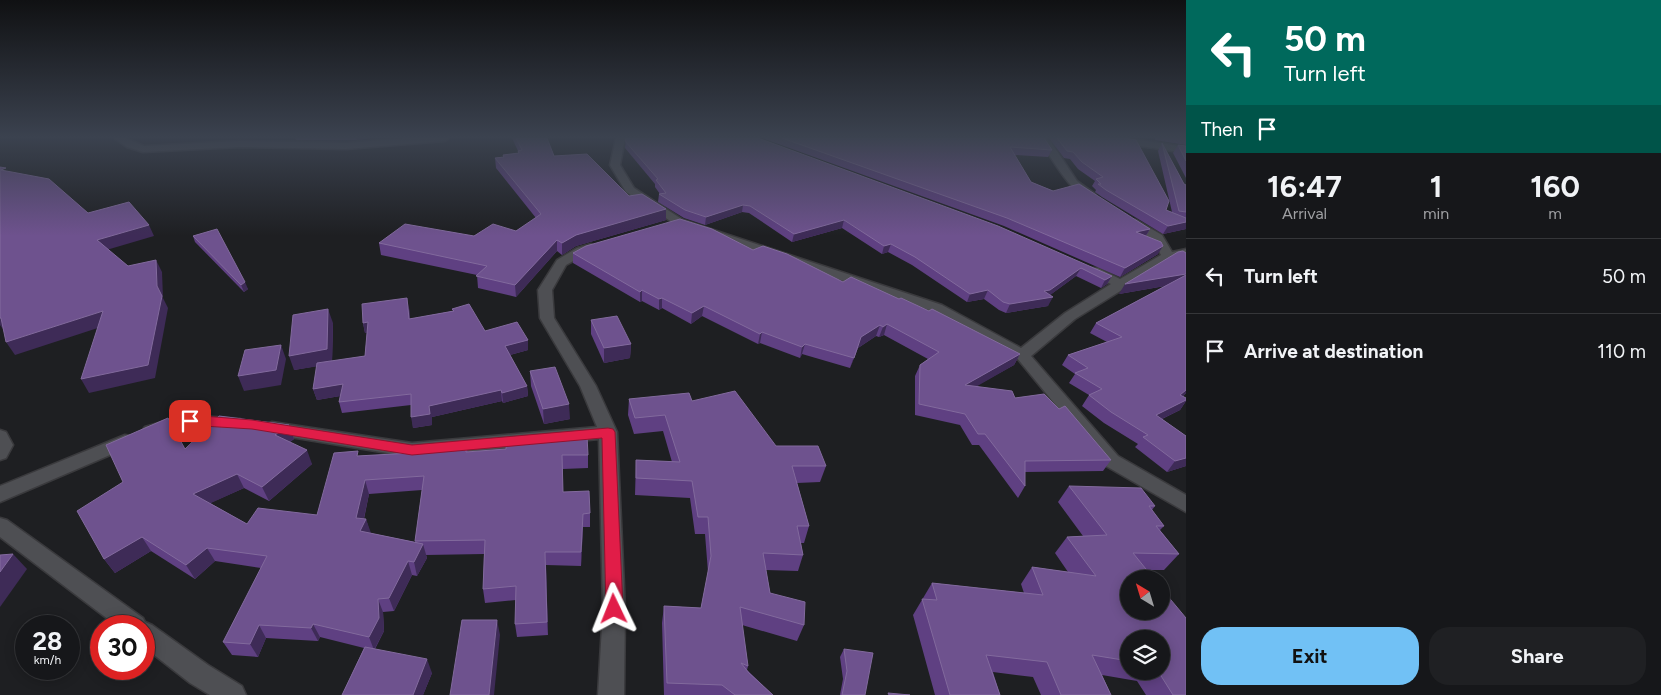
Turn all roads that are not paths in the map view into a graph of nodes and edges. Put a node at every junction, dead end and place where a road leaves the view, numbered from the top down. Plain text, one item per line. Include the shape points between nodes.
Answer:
1 (619, 170) edge
2 (1065, 170) edge
3 (1097, 201) edge
4 (1126, 218) edge
5 (679, 222) junction
6 (660, 227) edge
7 (610, 242) edge
8 (1186, 253) edge
9 (1168, 256) junction
10 (1086, 268) edge
11 (1121, 284) junction
12 (1022, 355) junction
13 (608, 432) junction
14 (0, 436) edge
15 (0, 453) edge
16 (0, 494) edge
17 (1186, 504) edge
18 (0, 526) edge
19 (120, 615) edge
20 (155, 641) edge
21 (233, 695) edge
22 (611, 695) edge

1 - 5 street via 630,190
2 - 3 street via 1073,183
4 - 9 street via 1158,238
5 - 6 street
5 - 12 street via 937,308
7 - 13 street via 582,250 561,263 545,290 547,318 588,386
8 - 9 street
9 - 11 street
10 - 11 street
11 - 12 street via 1070,316
12 - 17 street via 1112,461
13 - 16 street via 412,450 252,424 203,420 142,434
13 - 22 street via 614,609
14 - 15 street via 4,445
18 - 19 street
20 - 21 street

